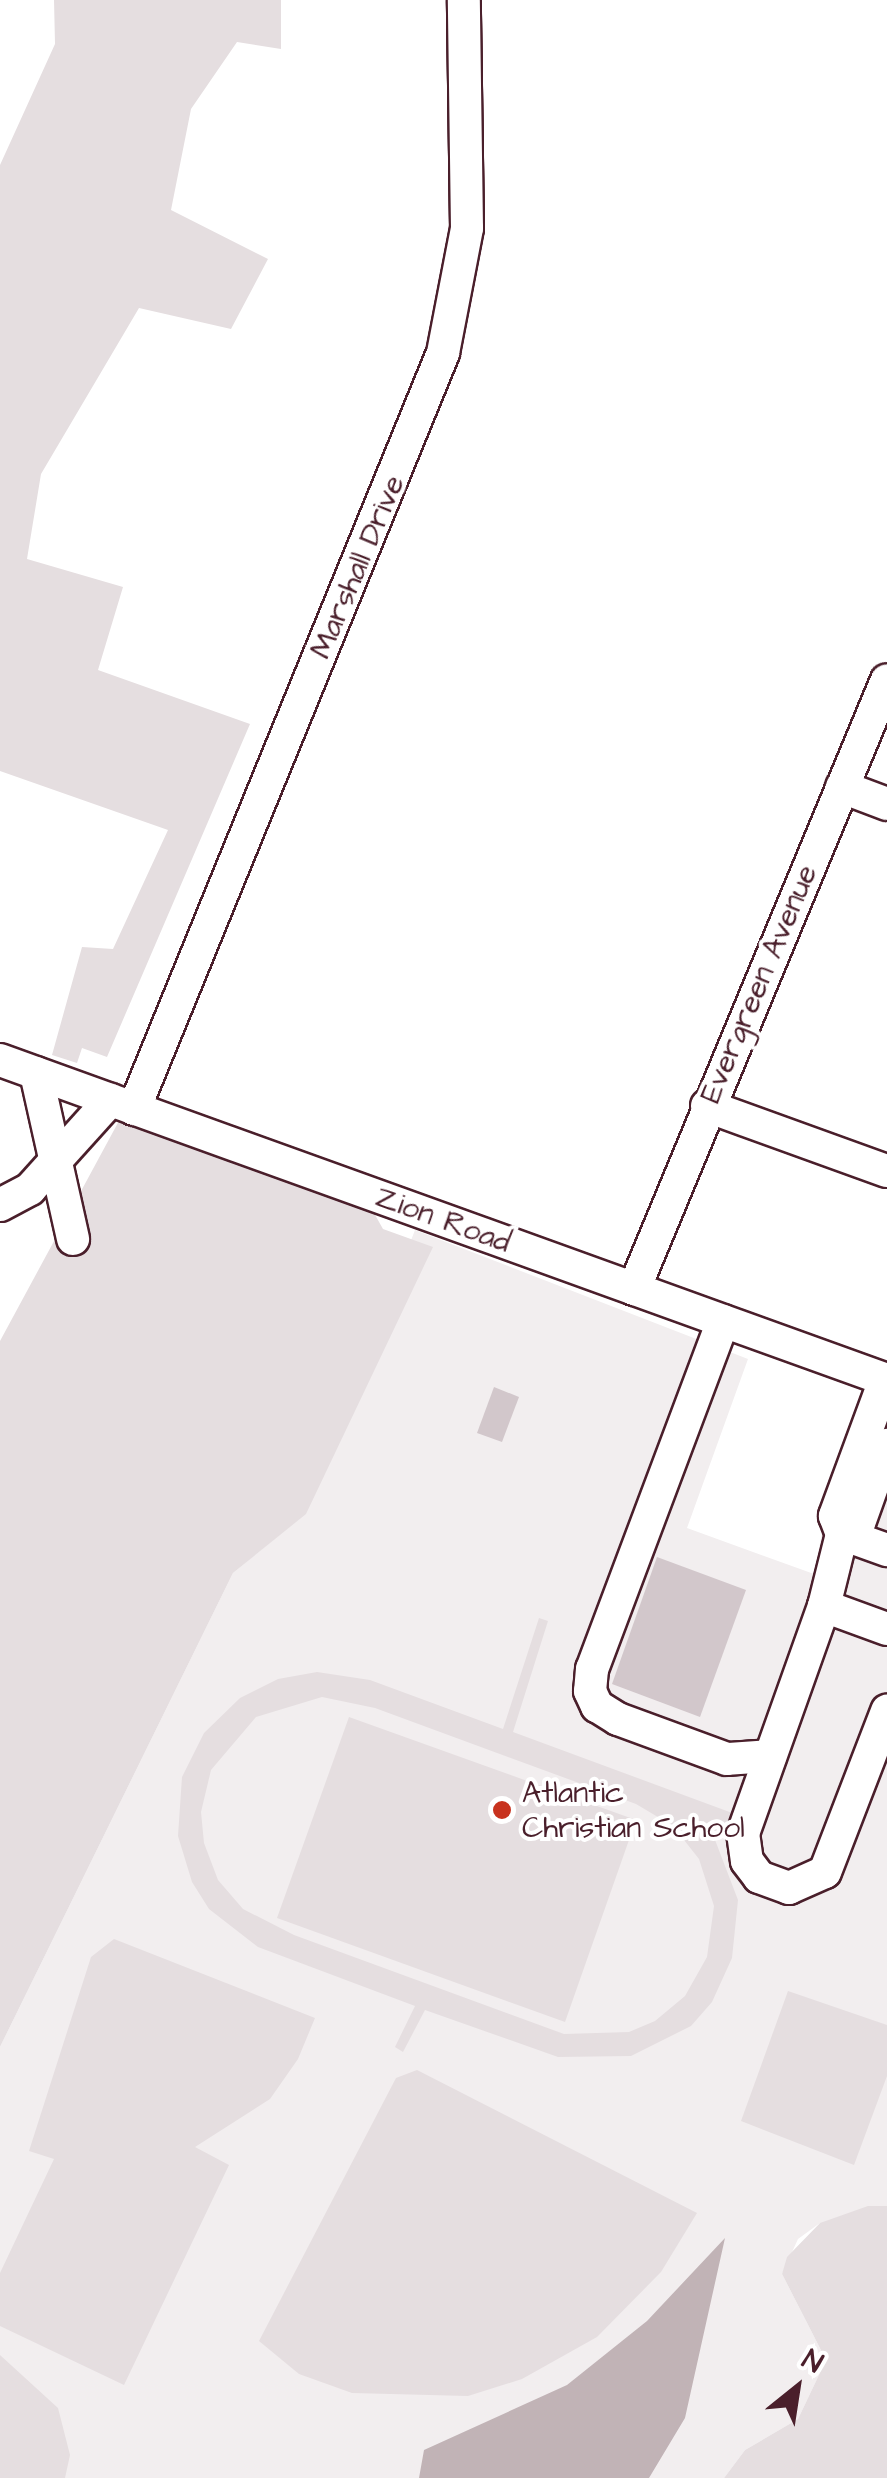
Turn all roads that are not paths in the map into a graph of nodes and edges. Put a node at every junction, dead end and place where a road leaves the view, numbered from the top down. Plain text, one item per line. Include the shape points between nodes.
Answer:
1 (464, 0) edge
2 (887, 680) edge
3 (842, 787) junction
4 (887, 804) edge
5 (0, 1060) edge
6 (36, 1073) junction
7 (122, 1104) junction
8 (707, 1106) junction
9 (55, 1160) junction
10 (887, 1171) edge
11 (0, 1205) edge
12 (73, 1239) dead end
13 (634, 1289) junction
14 (724, 1321) junction
15 (886, 1380) edge
16 (887, 1444) edge
17 (842, 1534) junction
18 (887, 1550) edge
19 (824, 1606) junction
20 (887, 1629) edge
21 (887, 1712) edge
22 (770, 1756) junction
23 (887, 1766) edge
24 (832, 1858) junction

1 - 7 street, Marshall Drive via 467,228 443,353
2 - 3 street, Evergreen Avenue
3 - 4 street
3 - 8 street, Evergreen Avenue
5 - 6 street, Zion Road
6 - 7 street, Zion Road
6 - 9 street
7 - 9 street
7 - 13 street, Zion Road
8 - 10 street
8 - 13 street, Evergreen Avenue
9 - 11 street via 30,1189
9 - 12 street
13 - 14 street, Zion Road
14 - 15 street, Zion Road
14 - 22 street via 592,1669 590,1691 606,1713 709,1752 738,1760
15 - 17 street via 835,1516
16 - 17 street via 859,1523
17 - 18 street
17 - 19 street
19 - 20 street
19 - 22 street
21 - 24 street
22 - 24 street via 742,1838 752,1870 773,1885 798,1887 821,1876
23 - 24 street via 852,1837

